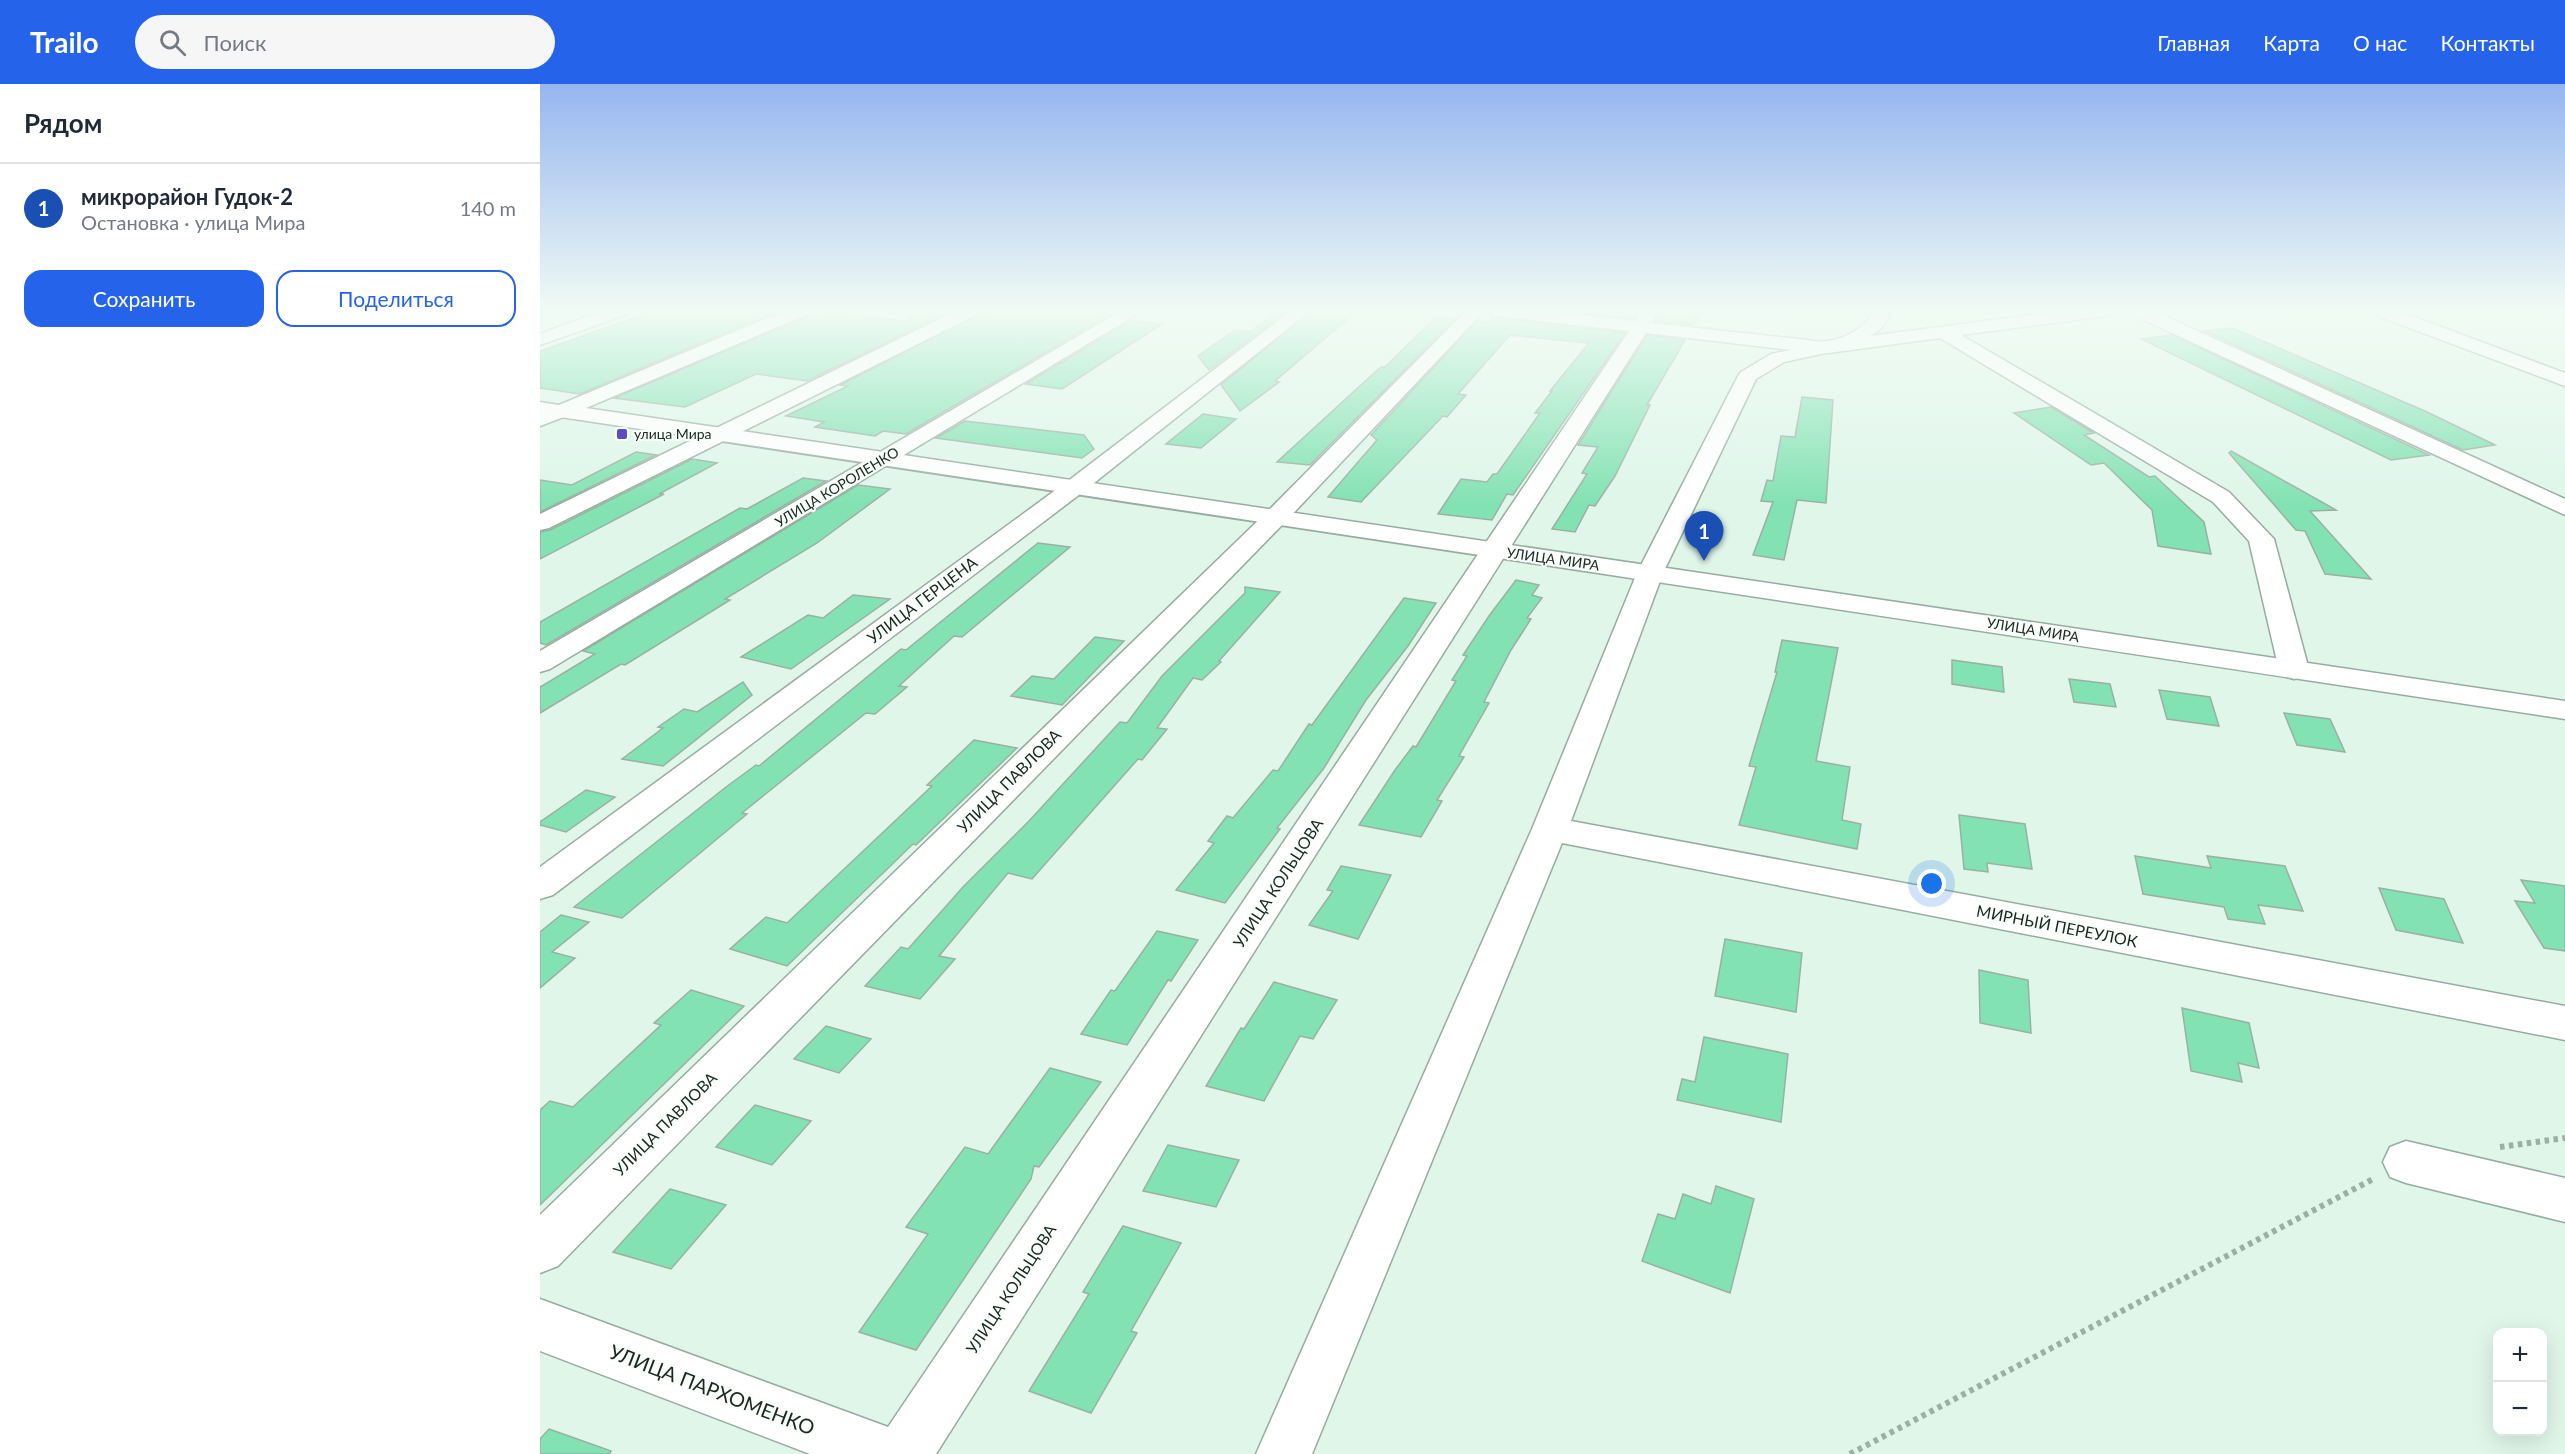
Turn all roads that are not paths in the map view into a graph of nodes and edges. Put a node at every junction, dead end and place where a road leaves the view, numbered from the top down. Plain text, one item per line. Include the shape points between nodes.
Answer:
1 (639, 375) edge
2 (841, 375) edge
3 (1027, 375) edge
4 (1219, 375) edge
5 (1414, 375) edge
6 (1611, 375) edge
7 (1750, 375) edge
8 (2016, 375) edge
9 (2277, 375) edge
10 (551, 410) edge
11 (540, 420) edge
12 (721, 434) junction
13 (887, 458) junction
14 (1076, 486) junction
15 (2565, 508) edge
16 (1276, 516) junction
17 (540, 523) edge
18 (1497, 550) junction
19 (1650, 573) junction
20 (540, 663) edge
21 (2294, 670) junction
22 (2565, 710) edge
23 (1550, 829) junction
24 (540, 886) edge
25 (2565, 1023) edge
26 (2406, 1162) road end
27 (2565, 1200) edge
28 (540, 1249) edge
29 (540, 1325) edge
30 (884, 1454) edge
31 (903, 1454) edge
32 (1284, 1454) edge

1 - 10 street
2 - 12 street
3 - 13 street, УЛИЦА КОРОЛЕНКО
4 - 14 street, УЛИЦА ГЕРЦЕНА
5 - 16 street, УЛИЦА ПАВЛОВА
6 - 18 street, УЛИЦА КОЛЬЦОВА
7 - 19 street
8 - 21 street via 2221,497 2261,539
9 - 15 street
10 - 11 street
10 - 12 street, УЛИЦА МИРА
12 - 13 street, УЛИЦА МИРА
12 - 17 street
13 - 14 street, УЛИЦА МИРА
13 - 20 street, УЛИЦА КОРОЛЕНКО
14 - 16 street, УЛИЦА МИРА
14 - 24 street, УЛИЦА ГЕРЦЕНА
16 - 18 street, УЛИЦА МИРА
16 - 28 street, УЛИЦА ПАВЛОВА
18 - 19 street, УЛИЦА МИРА
18 - 31 street, УЛИЦА КОЛЬЦОВА
19 - 21 street, УЛИЦА МИРА
19 - 23 street
21 - 22 street, УЛИЦА МИРА
23 - 25 street, МИРНЫЙ ПЕРЕУЛОК
23 - 32 street
26 - 27 street
29 - 30 street, УЛИЦА ПАРХОМЕНКО

